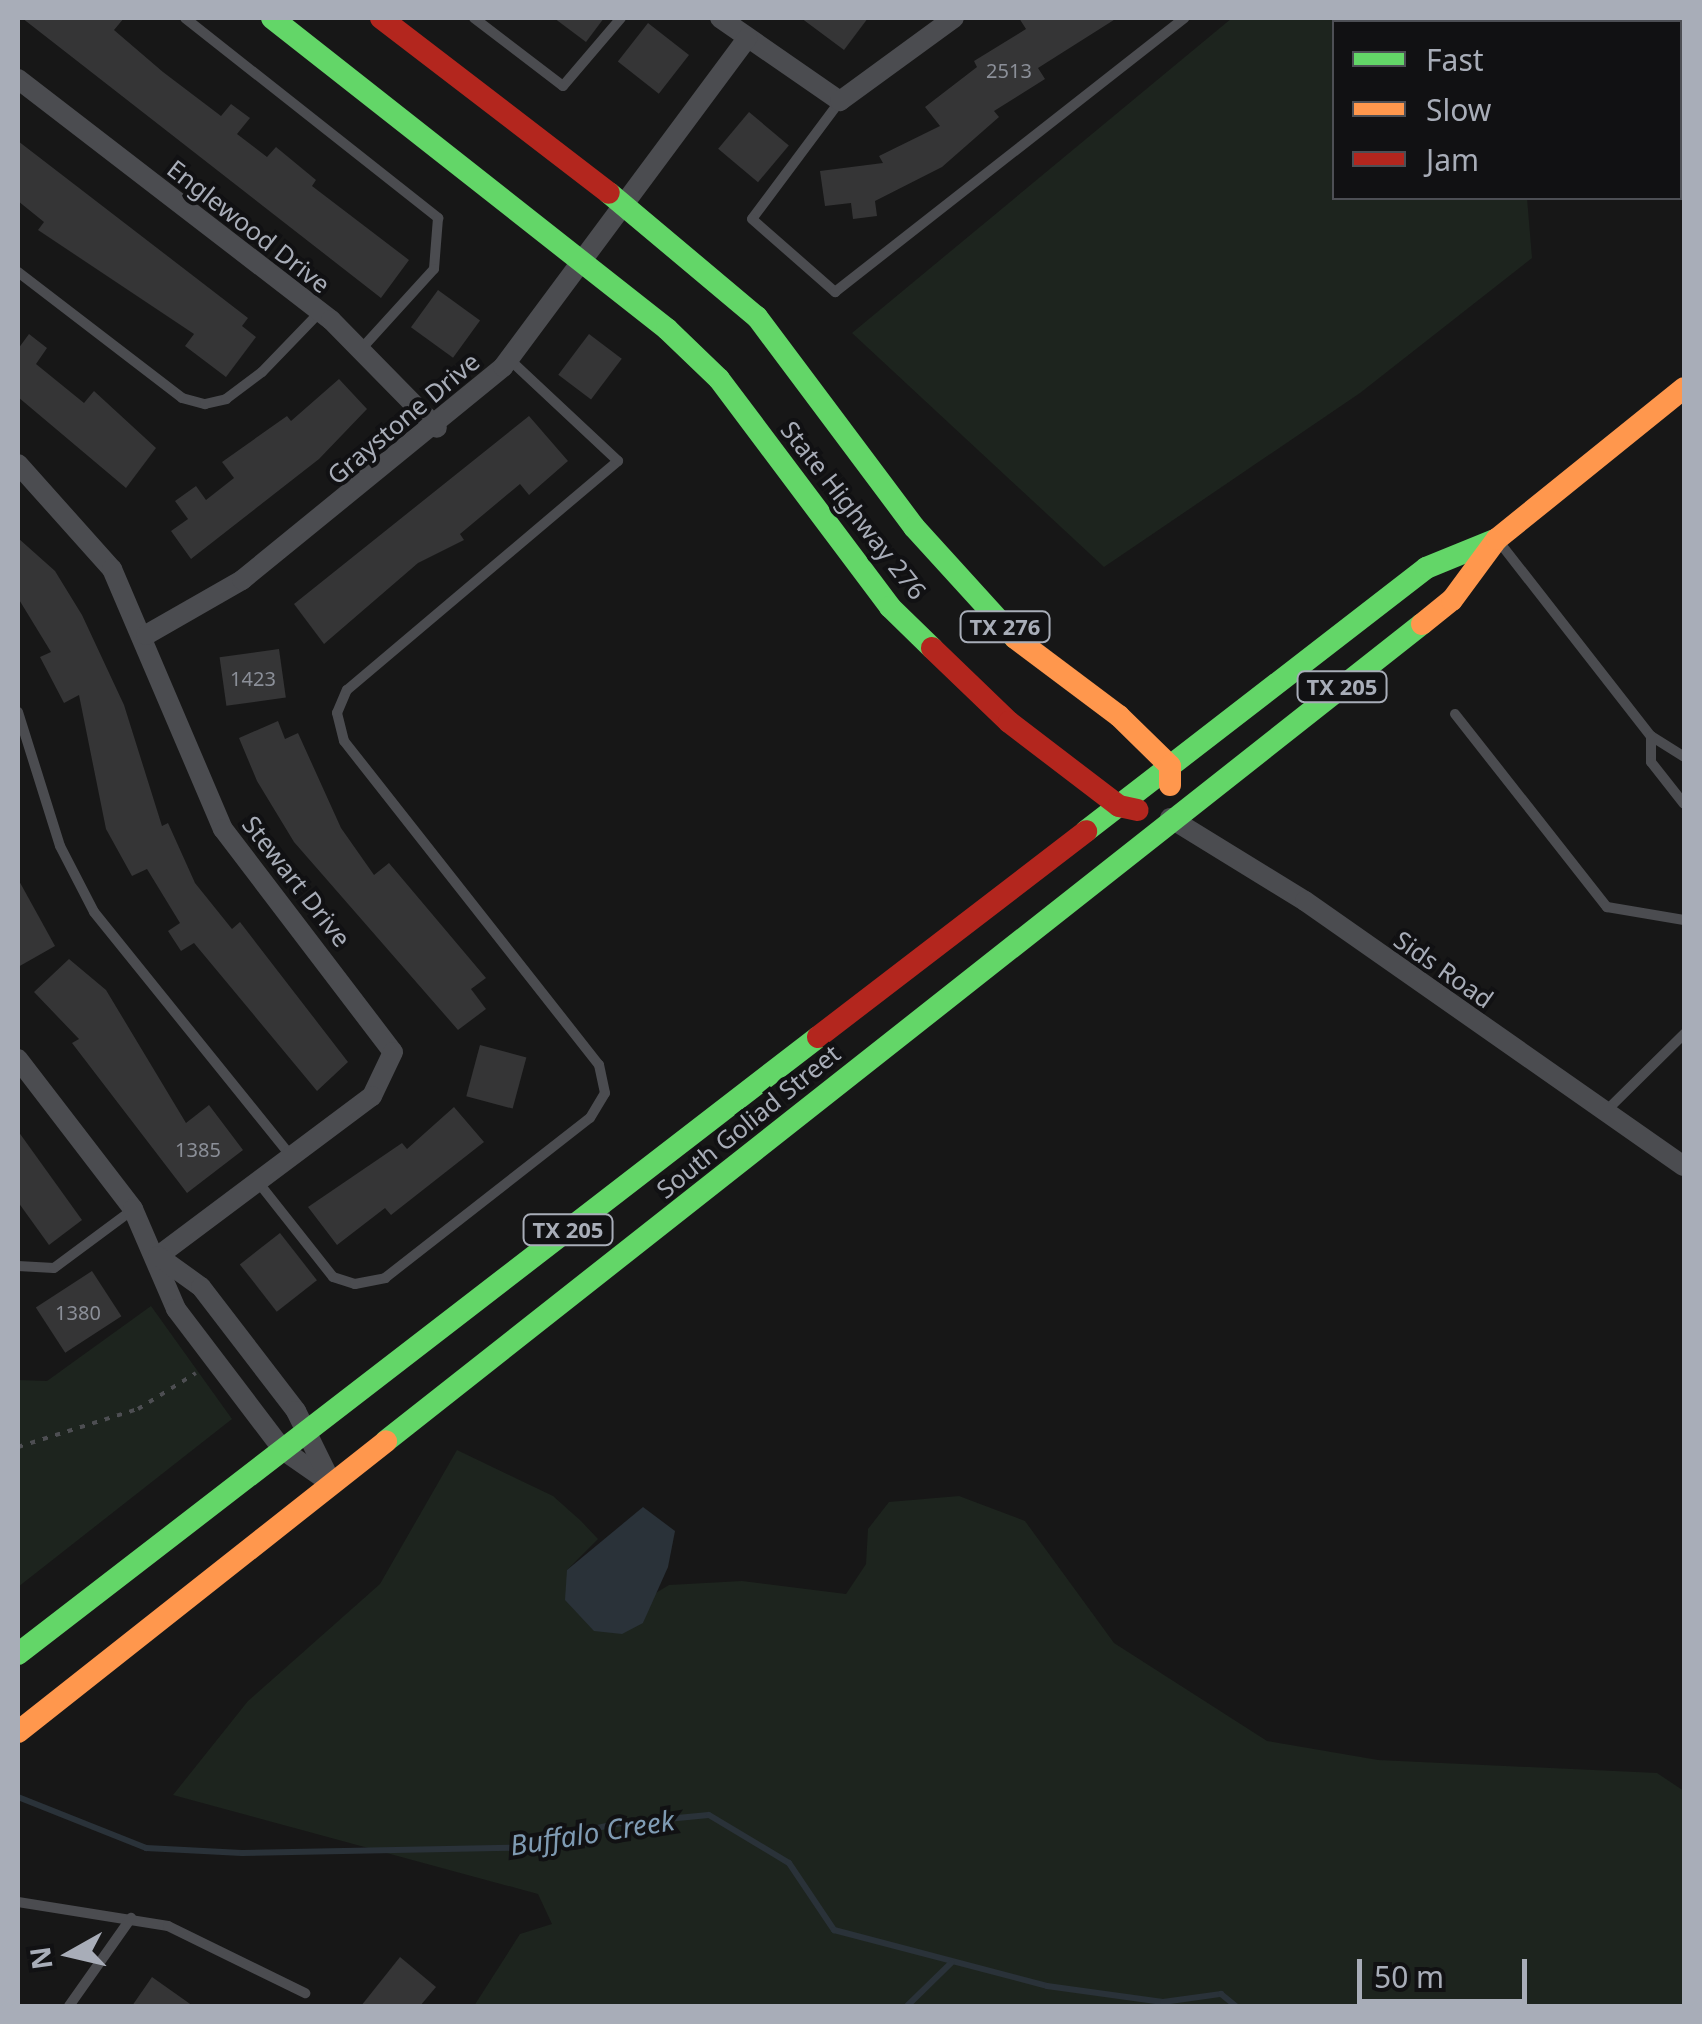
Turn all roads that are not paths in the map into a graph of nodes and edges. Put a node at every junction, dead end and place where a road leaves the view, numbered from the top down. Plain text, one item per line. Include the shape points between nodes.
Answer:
1 (186, 18) edge
2 (272, 18) edge
3 (381, 18) edge
4 (474, 18) edge
5 (621, 18) edge
6 (720, 18) edge
7 (954, 18) edge
8 (1184, 18) edge
9 (747, 38) junction
10 (18, 78) edge
11 (840, 101) junction
12 (624, 204) junction
13 (581, 253) junction
14 (18, 272) edge
15 (320, 312) junction
16 (362, 348) junction
17 (508, 359) junction
18 (1684, 388) edge
19 (437, 428) junction
20 (18, 464) edge
21 (1497, 539) junction
22 (146, 635) junction
23 (18, 712) edge
24 (1455, 714) dead end
25 (1651, 736) junction
26 (1684, 758) edge
27 (1170, 766) junction
28 (1684, 804) edge
29 (1118, 806) junction
30 (1170, 818) junction
31 (1684, 920) edge
32 (1684, 1034) edge
33 (18, 1059) edge
34 (1606, 1111) junction
35 (291, 1156) junction
36 (1684, 1166) edge
37 (258, 1182) junction
38 (133, 1209) junction
39 (158, 1256) junction
40 (18, 1266) edge
41 (310, 1429) junction
42 (283, 1450) junction
43 (332, 1484) junction
44 (18, 1654) edge
45 (18, 1732) edge
46 (18, 1902) edge
47 (131, 1918) junction
48 (305, 1993) dead end
49 (69, 2006) edge

1 - 16 lane via 438,218 434,269
2 - 13 main road, State Highway 276 / TX 276
3 - 12 main road, State Highway 276 / TX 276
4 - 5 lane via 564,86
6 - 9 street
7 - 11 street
8 - 11 lane via 835,292 752,219
9 - 11 street
9 - 12 street, Graystone Drive
10 - 15 street, Englewood Drive
12 - 13 street, Graystone Drive
12 - 27 main road, State Highway 276 / TX 276 via 757,317 914,527 1021,645 1118,716
13 - 17 street, Graystone Drive
13 - 29 main road, State Highway 276 / TX 276 via 719,380 890,606 1009,722
14 - 15 lane via 182,398 205,404 226,399 262,372
15 - 16 street, Englewood Drive
16 - 19 street, Englewood Drive
17 - 19 street, Graystone Drive
17 - 37 lane via 618,460 347,690 338,712 344,741 599,1065 605,1093 590,1118 385,1278 355,1284 333,1277
18 - 21 main road, South Goliad Street / TX 205
19 - 22 street, Graystone Drive via 242,580
20 - 22 street, Stewart Drive via 112,568
21 - 25 lane
21 - 27 main road, South Goliad Street / TX 205 via 1426,568
21 - 30 main road, South Goliad Street / TX 205 via 1452,600
22 - 35 street, Stewart Drive via 223,828 393,1052 372,1096
23 - 35 lane via 60,846 94,912
24 - 31 lane via 1607,907
25 - 26 lane
25 - 28 lane via 1651,762
27 - 29 main road, South Goliad Street / TX 205
27 - 30 main road
29 - 30 main road, State Highway 276 / TX 276
29 - 41 main road, South Goliad Street / TX 205
30 - 34 street, Sids Road via 1305,901
30 - 43 main road, South Goliad Street / TX 205
32 - 34 lane
33 - 38 street
34 - 36 street, Sids Road
35 - 37 street, Stewart Drive
37 - 39 street, Stewart Drive
38 - 39 street
38 - 40 lane via 54,1268
39 - 41 street via 201,1288
39 - 42 street via 176,1310
41 - 42 main road, South Goliad Street / TX 205
41 - 43 street
42 - 43 street
42 - 44 main road, South Goliad Street / TX 205
43 - 45 main road, South Goliad Street / TX 205
46 - 47 lane
47 - 48 lane via 194,1937
47 - 49 lane

